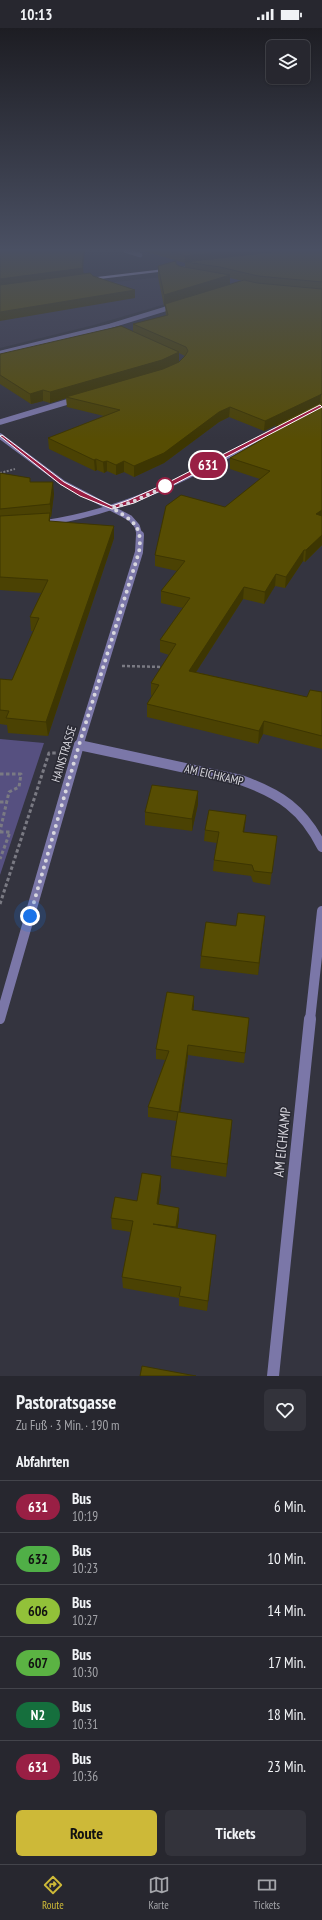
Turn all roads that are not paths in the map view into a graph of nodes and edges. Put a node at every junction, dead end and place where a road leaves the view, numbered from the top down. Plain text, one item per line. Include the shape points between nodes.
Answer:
1 (152, 313) edge
2 (110, 326) junction
3 (117, 329) edge
4 (0, 353) edge
5 (83, 397) edge
6 (0, 422) edge
7 (289, 423) edge
8 (0, 436) edge
9 (112, 508) junction
10 (39, 523) edge
11 (78, 749) junction
12 (322, 847) edge
13 (322, 911) edge
14 (0, 1019) edge
15 (273, 1376) edge

1 - 2 street
2 - 3 street
2 - 4 street
5 - 6 street
7 - 9 street via 169,485
8 - 9 street, HAINSTRASSE via 62,483
9 - 10 street via 82,518
9 - 11 street, HAINSTRASSE via 134,522 141,538 105,666
11 - 12 street, AM EICHKAMP via 241,780 267,789 296,807 308,820
11 - 14 street, HAINSTRASSE
13 - 15 street, AM EICHKAMP

